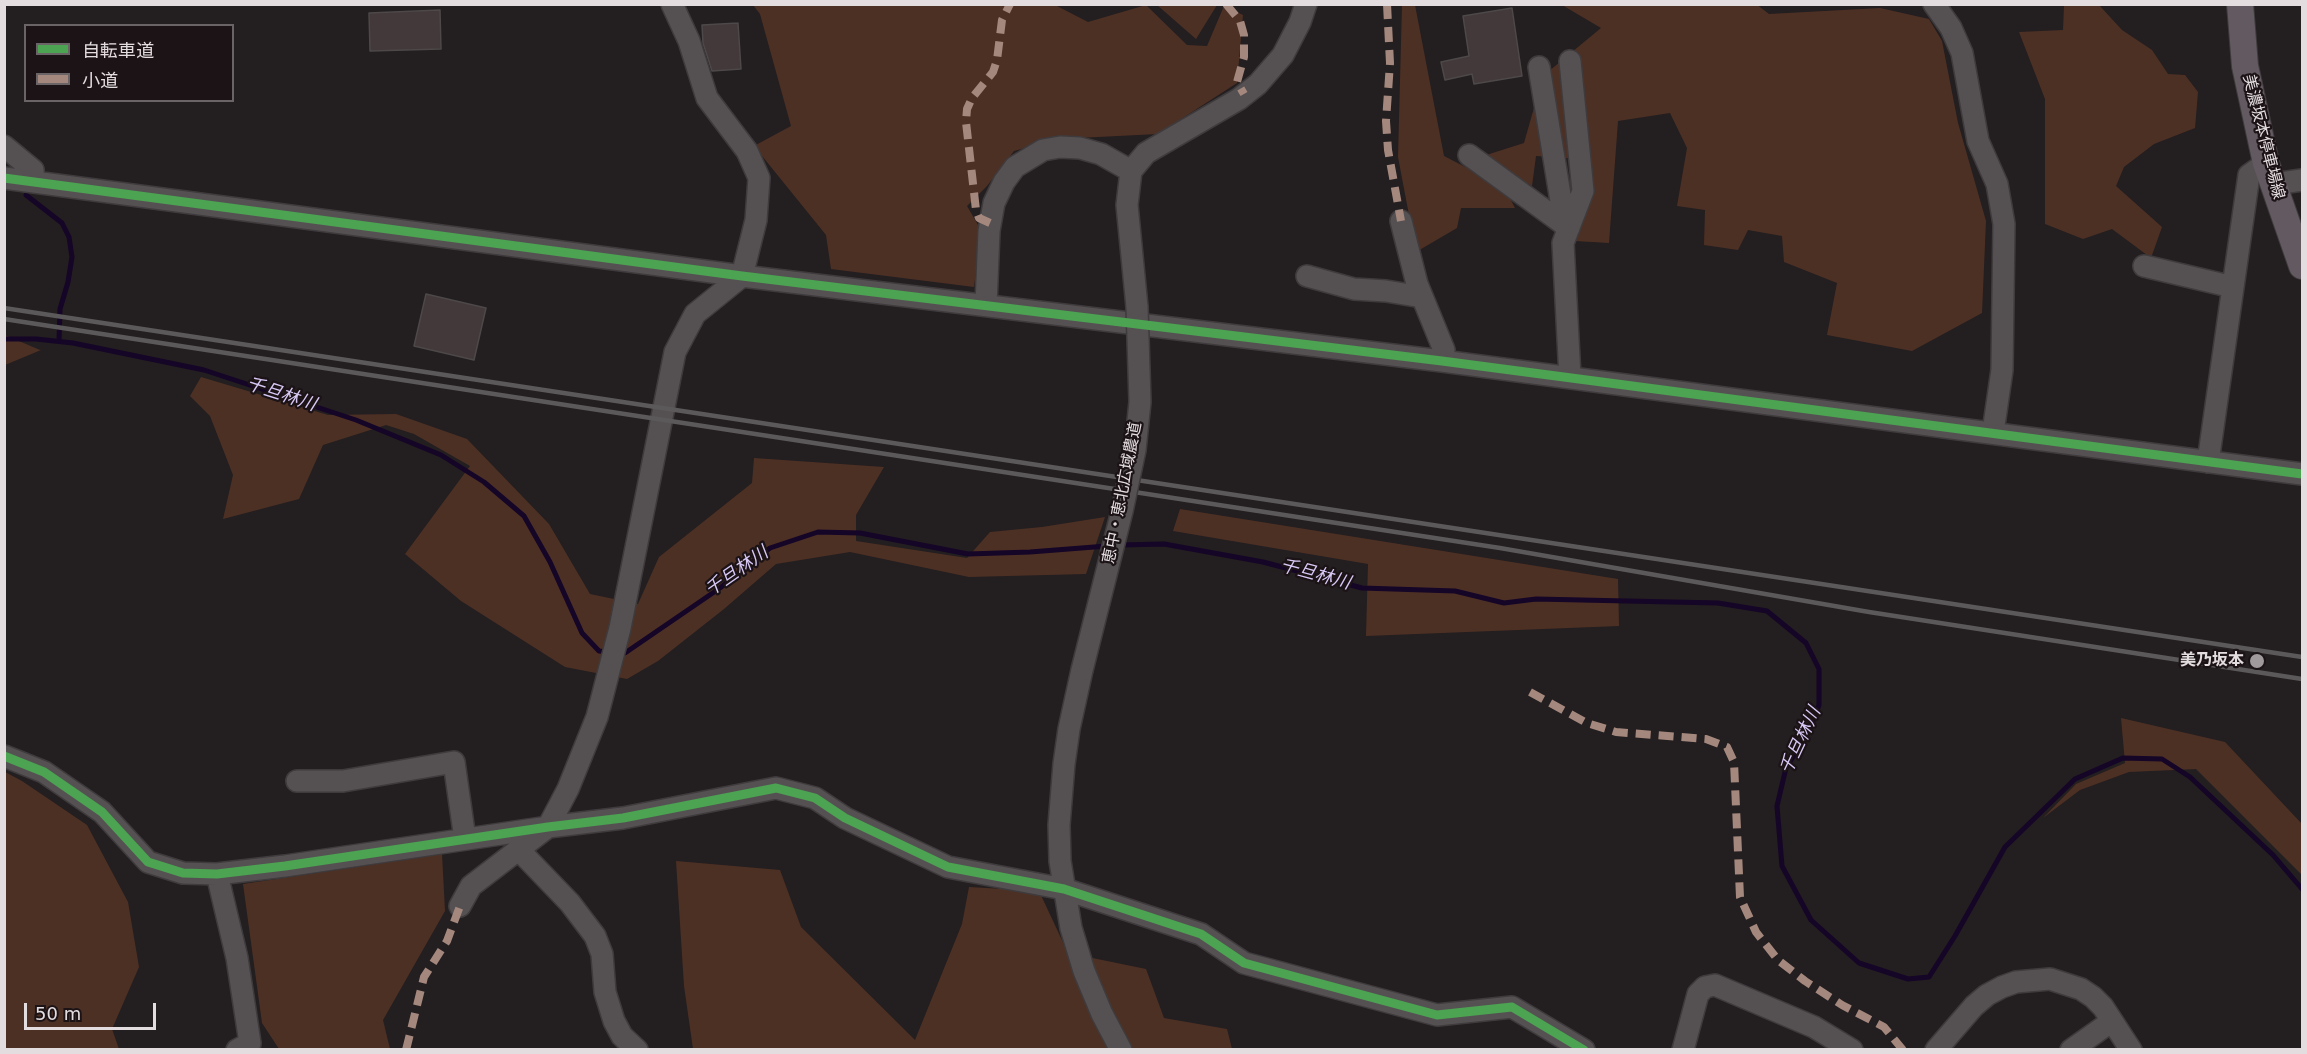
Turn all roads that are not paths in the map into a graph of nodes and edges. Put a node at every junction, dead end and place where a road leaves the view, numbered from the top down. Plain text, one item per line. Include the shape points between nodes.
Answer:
1 (672, 4) edge
2 (1306, 4) edge
3 (1934, 4) edge
4 (2241, 4) edge
5 (1570, 61) dead end
6 (1539, 67) dead end
7 (4, 146) edge
8 (1469, 155) dead end
9 (1131, 171) junction
10 (2270, 173) junction
11 (4, 178) edge
12 (2302, 180) edge
13 (34, 182) junction
14 (1401, 221) dead end
15 (1569, 228) junction
16 (2144, 266) dead end
17 (2302, 266) edge
18 (742, 276) junction
19 (1307, 276) dead end
20 (2233, 287) junction
21 (1422, 297) junction
22 (986, 305) junction
23 (1442, 361) junction
24 (1570, 377) junction
25 (1993, 432) junction
26 (2208, 462) junction
27 (2302, 474) edge
28 (4, 756) edge
29 (297, 781) dead end
30 (548, 827) junction
31 (465, 839) junction
32 (518, 849) junction
33 (217, 874) junction
34 (1064, 889) junction
35 (460, 906) dead end
36 (2112, 1021) junction
37 (237, 1050) edge
38 (637, 1050) edge
39 (1121, 1050) edge
40 (1584, 1050) edge
41 (1683, 1050) edge
42 (1852, 1050) edge
43 (1936, 1050) edge
44 (2071, 1050) edge
45 (2131, 1050) edge

1 - 18 street via 689,41 707,98 747,151 759,178 756,220
2 - 9 street via 1283,55 1258,84 1146,153
3 - 25 street via 1962,53 1978,141 1997,184 2004,224 2002,370
4 - 10 main road, 美濃坂本停車場線 via 2245,66
5 - 15 street via 1582,191
6 - 15 street
7 - 13 street via 33,170
8 - 15 street
9 - 22 street via 1080,147 1043,150 1015,167 994,203
9 - 34 street, 恵中・恵北広域農道, bridge via 1126,205 1137,307 1140,402 1122,512 1069,729 1059,825
10 - 12 street
10 - 17 main road, 美濃坂本停車場線
10 - 20 street via 2249,175
11 - 13 street
13 - 18 street
14 - 21 street
15 - 24 street via 1563,243
16 - 20 street
18 - 22 street
18 - 30 street via 695,314 675,352 620,628 597,717
19 - 21 street via 1354,289
20 - 26 street
21 - 23 street via 1444,350
22 - 23 street
23 - 24 street
24 - 25 street
25 - 26 street
26 - 27 street
28 - 33 street via 44,772 102,812 148,862 183,873
29 - 31 street via 343,781 454,762
30 - 31 street
30 - 32 street
30 - 34 street via 623,818 776,788 815,798 845,818 948,867
31 - 33 street
32 - 35 street via 471,886
32 - 38 street via 570,903 595,936 614,1021 622,1036
33 - 37 street via 237,958 250,1043
34 - 39 street, 恵中・恵北広域農道 via 1084,971
34 - 40 street via 1202,934 1244,963 1437,1015 1512,1007
36 - 43 street via 2103,1007 2081,989 2050,979 2031,980 1987,995
36 - 44 street
36 - 45 street
41 - 42 street via 1698,994 1715,985 1814,1027

